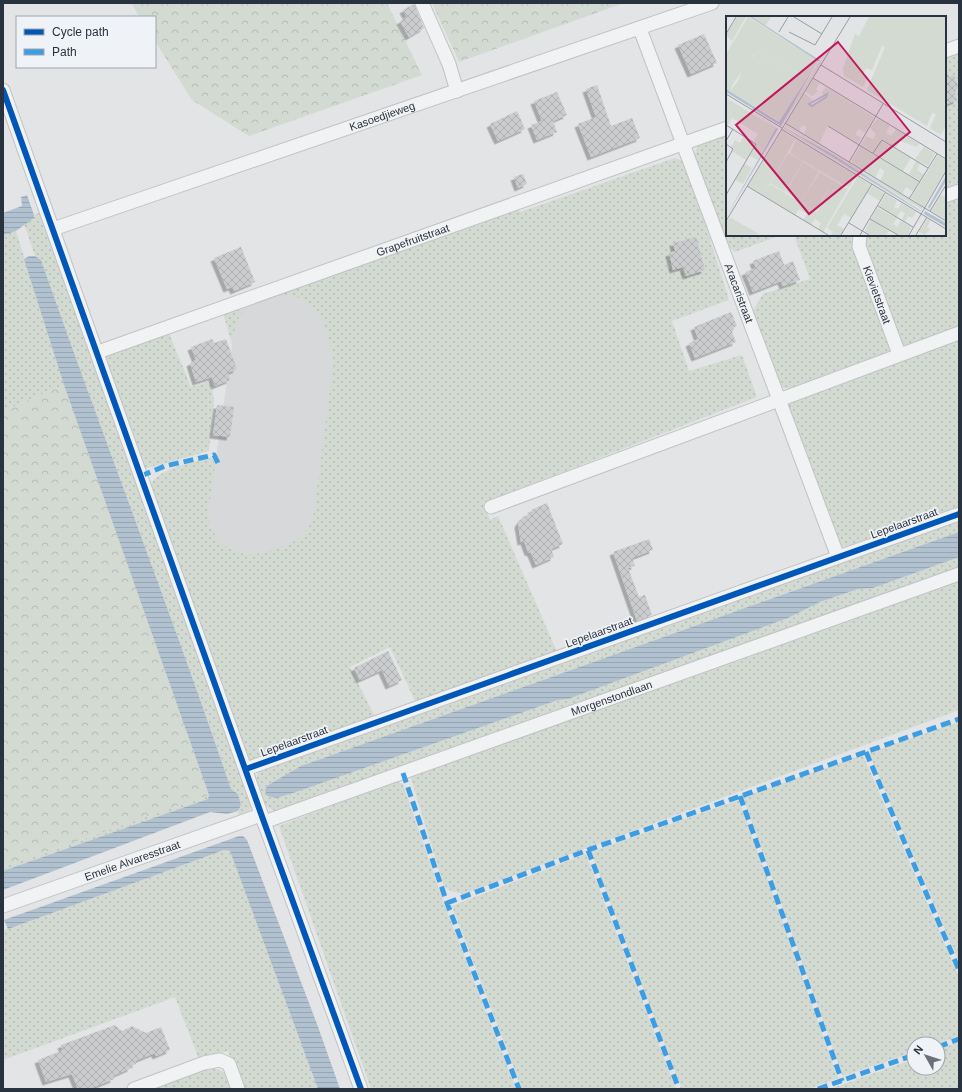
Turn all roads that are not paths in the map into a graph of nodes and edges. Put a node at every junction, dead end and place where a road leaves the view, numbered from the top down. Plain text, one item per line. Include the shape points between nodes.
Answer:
1 (422, 3) edge
2 (712, 3) edge
3 (640, 29) junction
4 (959, 46) edge
5 (946, 51) edge
6 (3, 90) edge
7 (457, 91) junction
8 (726, 128) edge
9 (683, 144) junction
10 (959, 191) edge
11 (946, 196) edge
12 (53, 229) junction
13 (860, 236) edge
14 (959, 332) edge
15 (98, 352) junction
16 (899, 354) junction
17 (778, 399) junction
18 (491, 507) dead end
19 (959, 514) edge
20 (838, 557) junction
21 (959, 574) edge
22 (246, 769) junction
23 (263, 818) junction
24 (3, 906) edge
25 (134, 1089) edge
26 (238, 1089) edge
27 (361, 1089) edge

1 - 7 street via 449,64
2 - 3 street, Kasoedjieweg
3 - 7 street, Kasoedjieweg
3 - 9 street, Aracaristraat
4 - 5 street
6 - 12 street
7 - 12 street, Kasoedjieweg
8 - 9 street, Grapefruitstraat
9 - 15 street, Grapefruitstraat
9 - 17 street, Aracaristraat
10 - 11 street
12 - 15 street
13 - 16 street, Kievietstraat via 859,246
14 - 16 street
15 - 22 street
16 - 17 street
17 - 18 street
17 - 20 street, Aracaristraat
19 - 20 street, Lepelaarstraat
20 - 22 street, Lepelaarstraat
21 - 23 street, Morgenstondlaan
22 - 23 street
23 - 24 street, Emelie Alvaresstraat
23 - 27 street
25 - 26 street via 204,1063 220,1060 229,1064

